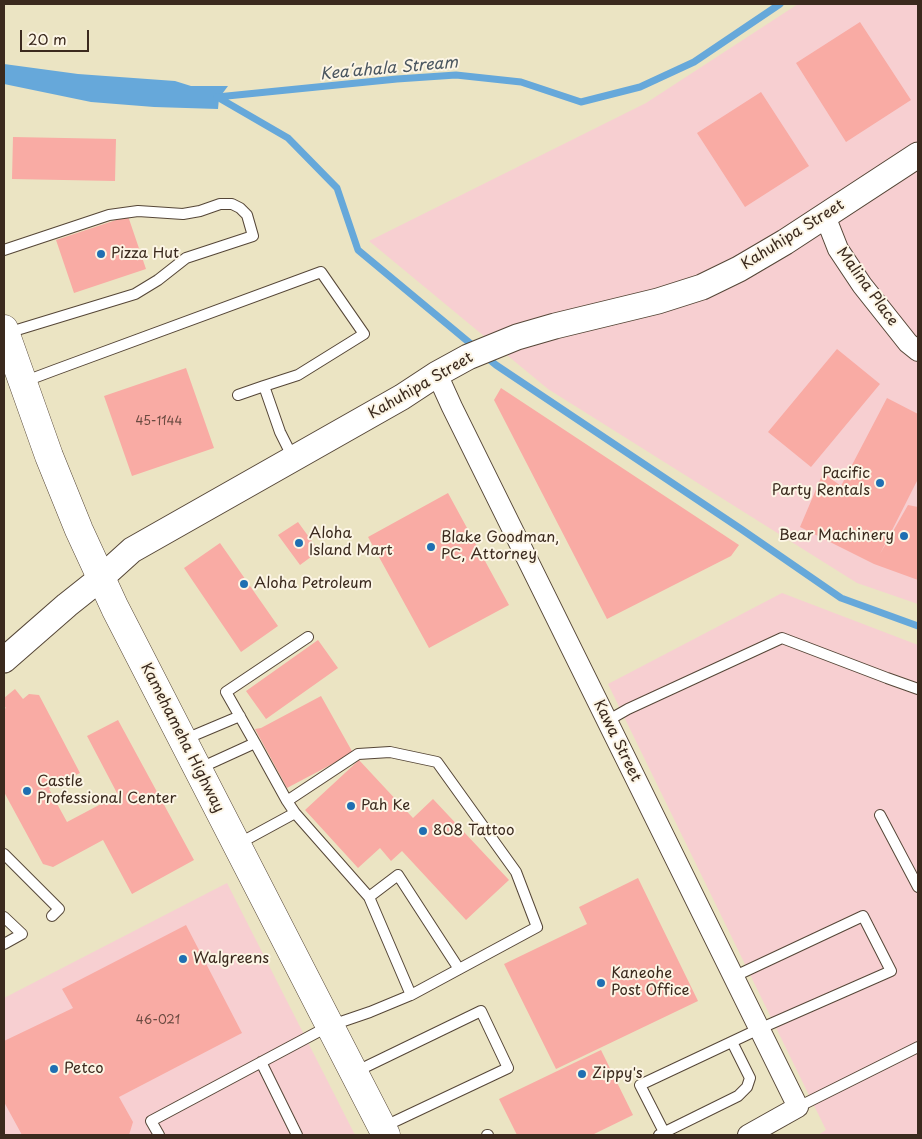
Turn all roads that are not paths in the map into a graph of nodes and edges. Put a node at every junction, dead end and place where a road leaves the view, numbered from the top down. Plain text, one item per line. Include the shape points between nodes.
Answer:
1 (918, 155) edge
2 (825, 216) junction
3 (4, 250) edge
4 (5, 331) edge
5 (918, 351) edge
6 (437, 374) junction
7 (23, 382) junction
8 (264, 386) junction
9 (238, 395) dead end
10 (293, 459) junction
11 (102, 578) junction
12 (308, 637) dead end
13 (4, 660) edge
14 (918, 689) edge
15 (240, 716) junction
16 (607, 721) junction
17 (182, 740) junction
18 (255, 743) junction
19 (197, 769) junction
20 (287, 801) junction
21 (295, 813) junction
22 (880, 815) dead end
23 (237, 845) junction
24 (4, 854) edge
25 (918, 887) edge
26 (369, 897) junction
27 (52, 916) dead end
28 (4, 917) edge
29 (4, 944) edge
30 (459, 969) junction
31 (733, 977) junction
32 (411, 995) junction
33 (330, 1026) junction
34 (759, 1029) junction
35 (732, 1042) junction
36 (918, 1047) edge
37 (261, 1062) junction
38 (354, 1073) junction
39 (798, 1107) junction
40 (384, 1131) edge
41 (661, 1134) edge
42 (159, 1135) edge
43 (297, 1135) edge
44 (748, 1135) edge

1 - 2 street, Kahuhipa Street
2 - 5 street, Malina Place via 838,249 862,285
2 - 6 street, Kahuhipa Street via 739,269 702,287 517,337
3 - 4 lane via 109,215 138,211 183,214 220,204 240,208 247,215 253,236 186,258 135,294
4 - 7 main road, Kamehameha Highway
6 - 10 street, Kahuhipa Street
6 - 16 street, Kawa Street
7 - 8 lane via 321,272 364,334 298,375
7 - 11 main road, Kamehameha Highway via 49,456
8 - 9 lane
8 - 10 lane
10 - 11 street, Kahuhipa Street via 132,550
11 - 13 street, Kahuhipa Street
11 - 17 main road, Kamehameha Highway
12 - 15 lane via 226,692
14 - 16 lane via 782,638
15 - 17 lane
15 - 18 lane
16 - 31 street, Kawa Street
17 - 19 main road, Kamehameha Highway
18 - 19 lane
18 - 20 lane
19 - 23 main road, Kamehameha Highway
20 - 21 lane
20 - 30 lane via 358,754 390,752 437,762 516,872 537,927
21 - 23 lane
21 - 26 lane
22 - 25 lane
23 - 33 main road, Kamehameha Highway
24 - 27 lane via 59,909
26 - 30 lane via 398,875
26 - 32 lane
28 - 29 lane via 22,934
30 - 32 lane
31 - 34 street, Kawa Street
31 - 34 lane via 863,916 891,971
32 - 33 lane
33 - 37 lane
33 - 38 main road, Kamehameha Highway
34 - 35 lane
34 - 39 street, Kawa Street
35 - 41 lane via 750,1078 747,1087 738,1096
35 - 41 lane via 640,1085
36 - 39 lane
37 - 42 lane via 151,1121
37 - 43 lane
38 - 40 main road, Kamehameha Highway
38 - 40 lane via 481,1011 508,1068
39 - 44 street

